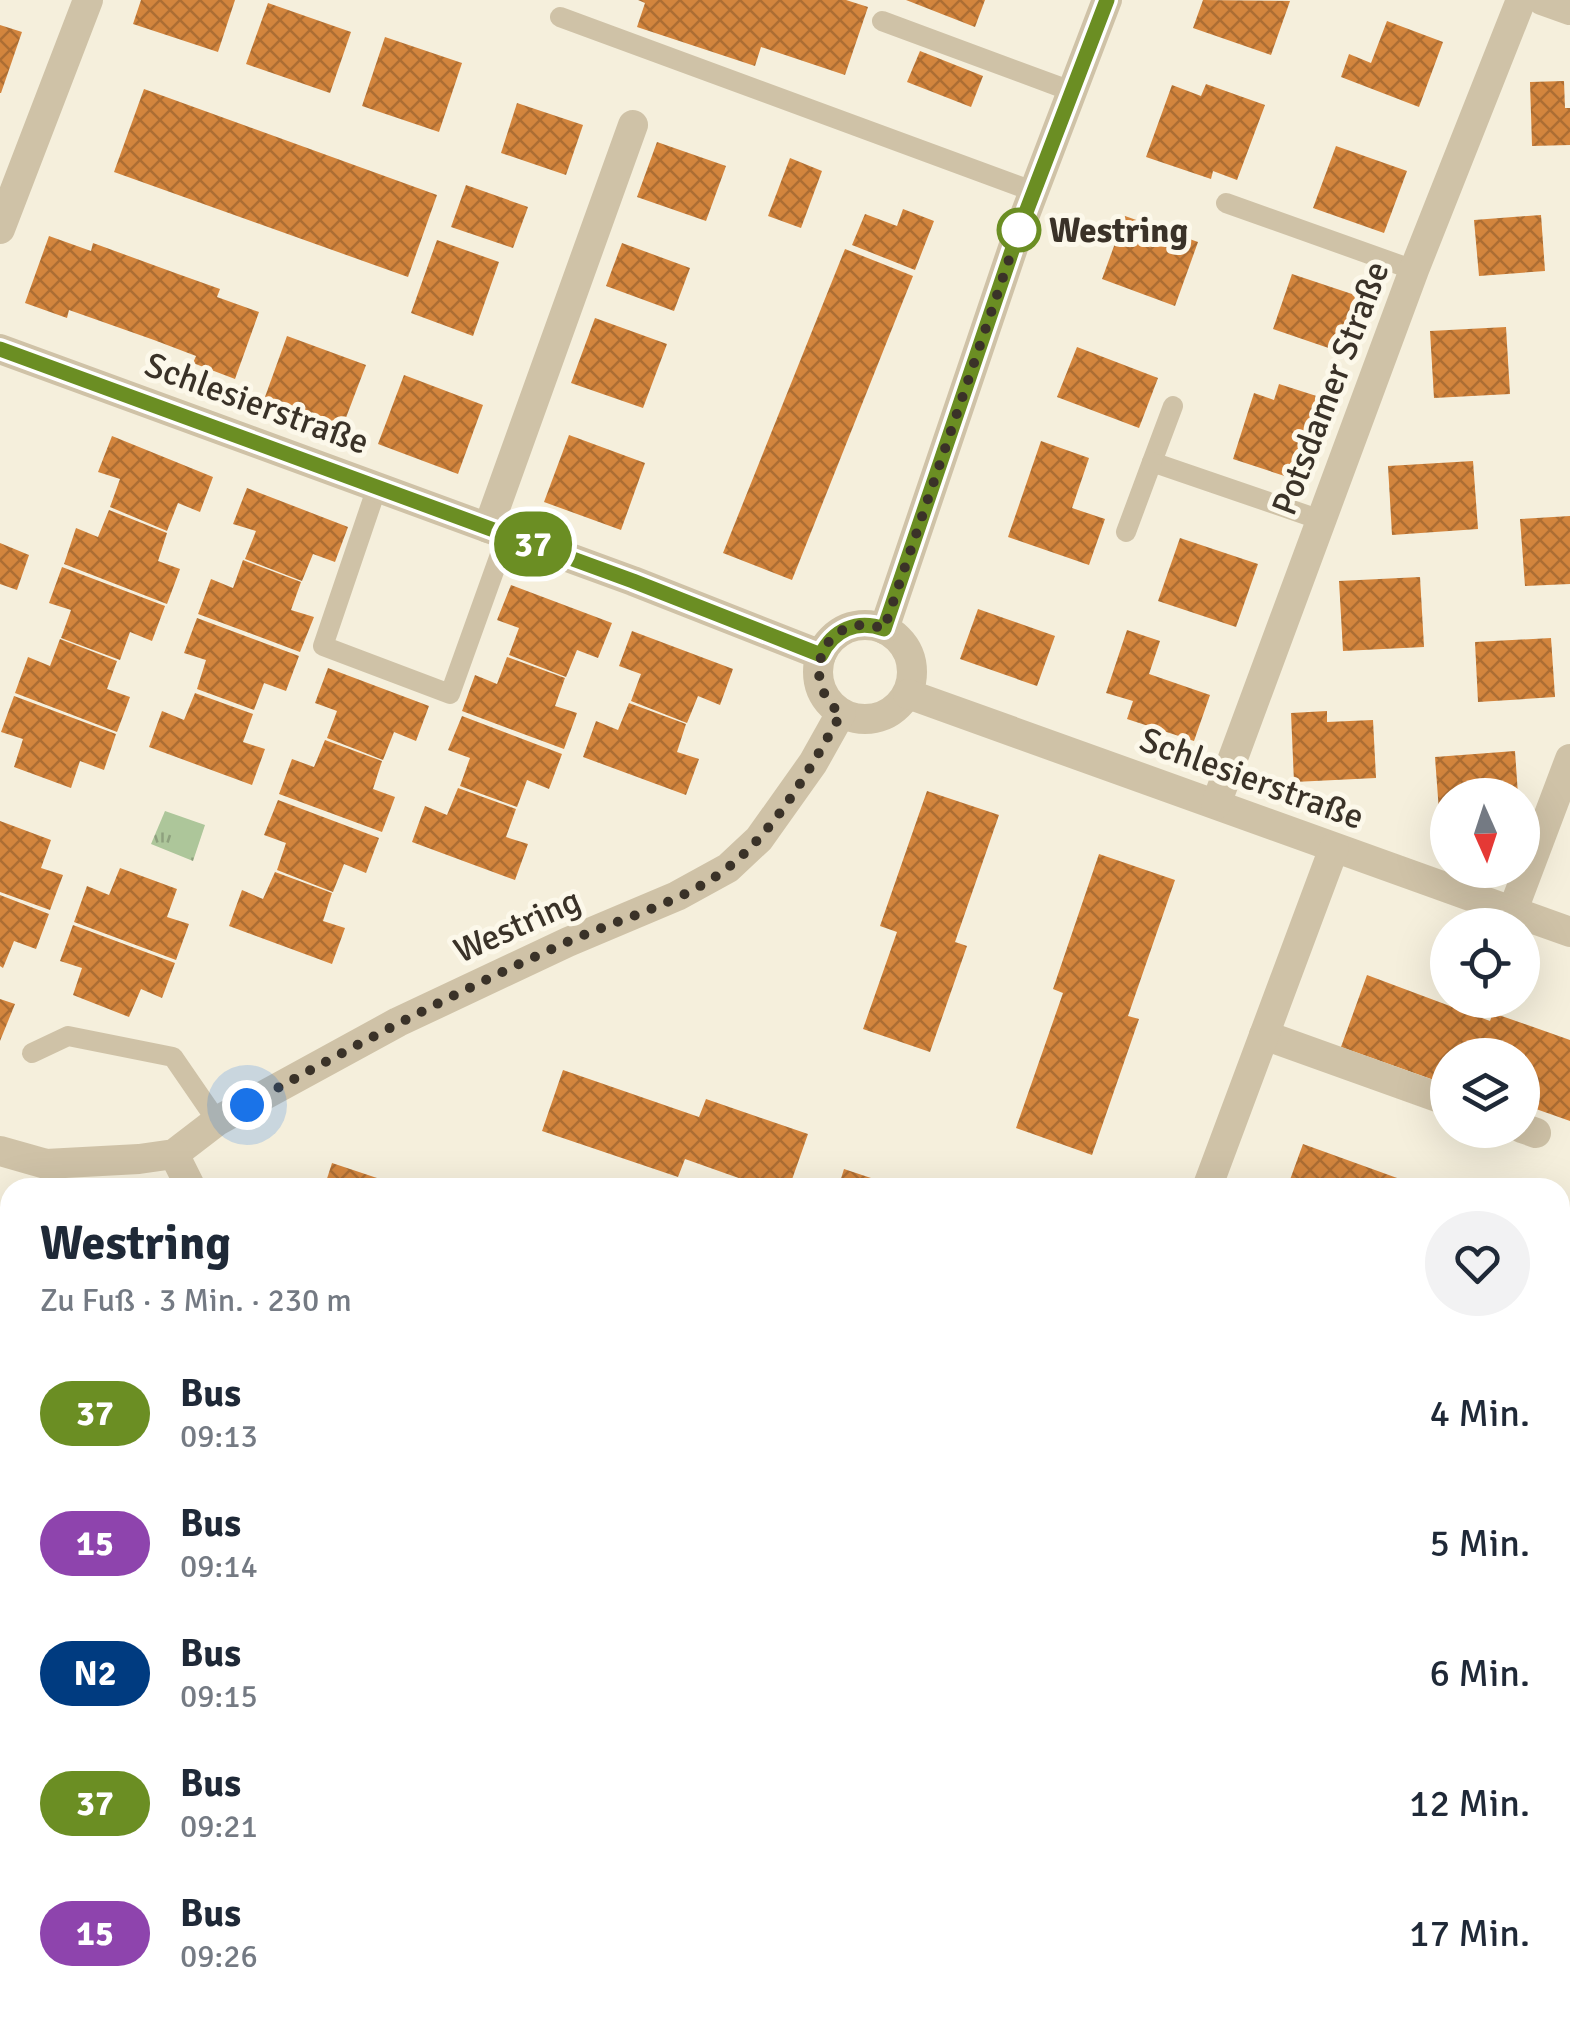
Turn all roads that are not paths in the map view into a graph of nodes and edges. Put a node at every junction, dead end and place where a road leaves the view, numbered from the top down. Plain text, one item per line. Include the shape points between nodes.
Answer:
1 (88, 0) edge
2 (1107, 0) edge
3 (1521, 0) edge
4 (1542, 0) edge
5 (1570, 10) edge
6 (560, 17) dead end
7 (882, 22) dead end
8 (1071, 92) junction
9 (633, 125) dead end
10 (1034, 192) junction
11 (1226, 203) dead end
12 (0, 230) edge
13 (1414, 270) junction
14 (0, 349) edge
15 (1173, 406) dead end
16 (1152, 462) junction
17 (377, 487) junction
18 (1321, 520) junction
19 (498, 531) junction
20 (1126, 532) dead end
21 (884, 629) junction
22 (821, 655) junction
23 (908, 694) junction
24 (841, 714) junction
25 (1570, 759) edge
26 (1216, 804) junction
27 (1334, 848) junction
28 (1508, 908) edge
29 (1515, 908) edge
30 (1540, 920) edge
31 (1570, 932) edge
32 (1264, 1035) junction
33 (32, 1053) dead end
34 (1430, 1095) edge
35 (217, 1121) junction
36 (0, 1152) edge
37 (174, 1154) junction
38 (186, 1178) edge
39 (1212, 1178) edge

1 - 12 street
2 - 8 street
3 - 13 street, Potsdamer Straße
4 - 5 street
6 - 10 lane
7 - 8 lane
8 - 10 street
9 - 19 street
10 - 21 street
11 - 13 lane
13 - 18 street, Potsdamer Straße
14 - 17 street, Schlesierstraße
15 - 16 lane
16 - 18 lane
16 - 20 lane
17 - 19 street, Schlesierstraße
17 - 19 lane via 323,646 450,694
18 - 26 street, Potsdamer Straße
19 - 22 street, Schlesierstraße
21 - 22 street via 844,630
21 - 23 street via 900,639 911,660
22 - 24 street via 818,681
23 - 24 street via 881,718
23 - 26 street, Schlesierstraße
24 - 35 street, Westring via 783,807 728,868 398,1022
25 - 29 street
26 - 27 street, Schlesierstraße
27 - 28 street, Schlesierstraße
27 - 32 street
30 - 31 street, Schlesierstraße
32 - 34 street
32 - 39 street
33 - 35 lane via 68,1036 173,1057
35 - 37 street, Westring
36 - 37 street via 46,1164
37 - 38 street

